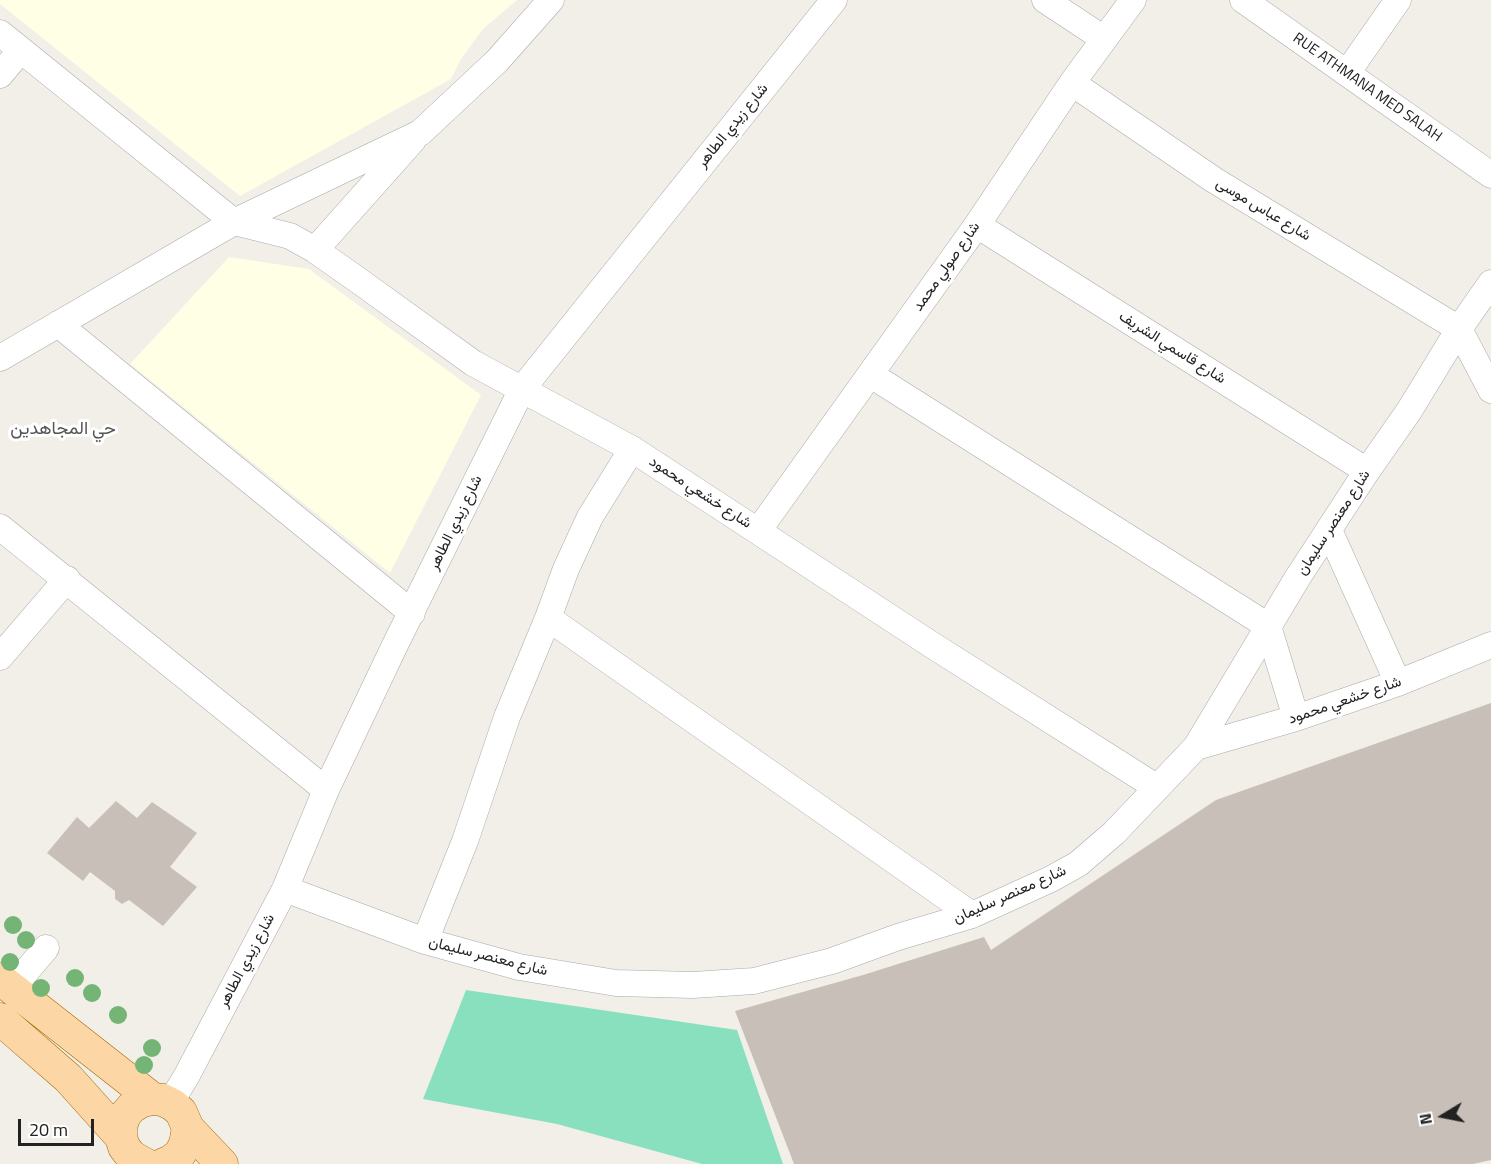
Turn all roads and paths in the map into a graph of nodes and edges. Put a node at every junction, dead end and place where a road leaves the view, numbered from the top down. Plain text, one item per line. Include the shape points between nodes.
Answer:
1 (550, 0) edge
2 (834, 0) edge
3 (1045, 0) edge
4 (1133, 0) edge
5 (1398, 0) edge
6 (1260, 5) edge
7 (0, 33) edge
8 (1104, 39) junction
9 (21, 50) junction
10 (1347, 73) junction
11 (0, 75) edge
12 (1071, 83) junction
13 (420, 133) junction
14 (1491, 175) edge
15 (234, 222) junction
16 (977, 225) junction
17 (315, 250) junction
18 (1491, 284) edge
19 (58, 324) junction
20 (1459, 329) junction
21 (0, 358) edge
22 (871, 375) junction
23 (522, 389) junction
24 (1491, 390) edge
25 (632, 449) junction
26 (1367, 471) junction
27 (0, 527) edge
28 (1329, 530) junction
29 (758, 531) junction
30 (66, 579) junction
31 (412, 613) junction
32 (548, 618) junction
33 (1268, 626) junction
34 (1491, 645) edge
35 (0, 657) edge
36 (1398, 683) junction
37 (1296, 718) junction
38 (1196, 747) junction
39 (1156, 787) junction
40 (326, 790) junction
41 (285, 889) junction
42 (972, 915) junction
43 (425, 941) junction
44 (46, 948) dead end
45 (6, 983) edge
46 (0, 1019) edge
47 (162, 1101) junction
48 (188, 1128) junction
49 (131, 1155) edge
50 (164, 1164) edge
51 (222, 1164) edge

1 - 13 street via 496,61
2 - 23 street, شارع زيدي الطاهر
3 - 8 street
4 - 8 street, شارع صولي محمد
5 - 10 street
6 - 10 street, RUE ATHMANA MED SALAH
7 - 9 street
8 - 12 street, شارع صولي محمد
9 - 11 street
9 - 15 street
10 - 14 street, RUE ATHMANA MED SALAH
12 - 16 street, شارع صولي محمد
12 - 20 street, شارع عباس موسى via 1214,180
13 - 15 street
13 - 17 street
15 - 17 street, شارع خشعي محمود via 290,236
15 - 19 street
16 - 22 street, شارع صولي محمد
16 - 26 street, شارع قاسمي الشريف
17 - 23 street, شارع خشعي محمود via 473,363
18 - 20 street, شارع معنصر سليمان
19 - 21 street
19 - 31 street
20 - 24 street
20 - 26 street, شارع معنصر سليمان
22 - 29 street, شارع صولي محمد
22 - 33 street
23 - 25 street, شارع خشعي محمود
23 - 31 street, شارع زيدي الطاهر
25 - 29 street, شارع خشعي محمود
25 - 32 street via 590,517
26 - 28 street, شارع معنصر سليمان
27 - 30 street
28 - 33 street, شارع معنصر سليمان
28 - 36 street
29 - 39 street, شارع خشعي محمود
30 - 35 street
30 - 40 street
31 - 40 street, شارع زيدي الطاهر
32 - 42 street
32 - 43 street via 507,717 465,842
33 - 37 street
33 - 38 street, شارع معنصر سليمان
34 - 36 street, شارع خشعي محمود
36 - 37 street, شارع خشعي محمود
37 - 38 street, شارع خشعي محمود
38 - 39 street, شارع معنصر سليمان
39 - 42 street, شارع معنصر سليمان via 1114,833 1078,864
40 - 41 street, شارع زيدي الطاهر
41 - 43 street, شارع معنصر سليمان
41 - 47 street, شارع زيدي الطاهر
42 - 43 street, شارع معنصر سليمان via 832,961 754,981 693,985 616,983 519,967
44 - 45 street
45 - 47 main road
46 - 49 main road via 68,1078
47 - 48 main road via 181,1112
47 - 49 main road via 142,1101 125,1115 121,1126
48 - 50 main road via 180,1154
48 - 51 main road

